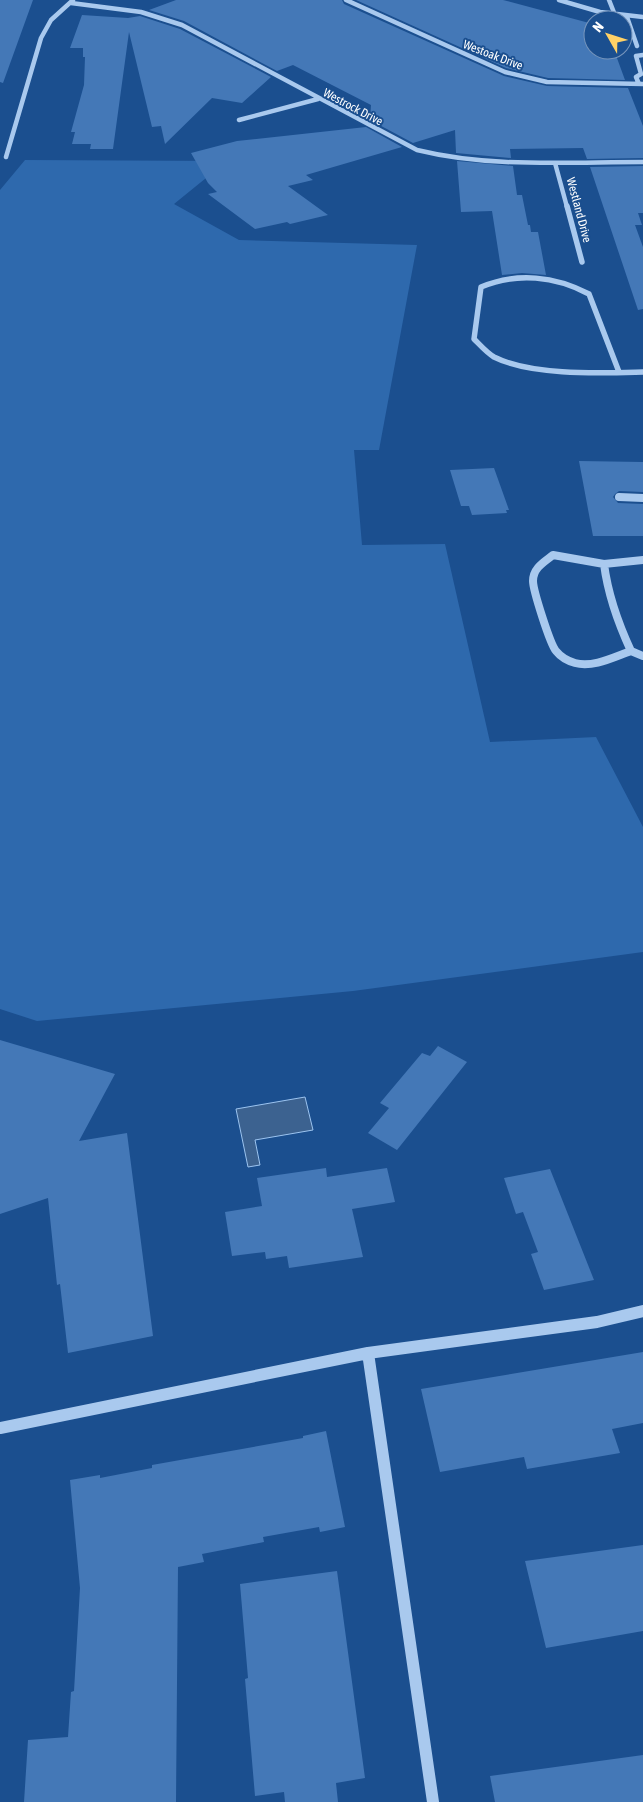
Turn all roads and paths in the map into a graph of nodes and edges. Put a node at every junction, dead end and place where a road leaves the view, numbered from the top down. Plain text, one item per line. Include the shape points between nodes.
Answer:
1 (346, 0) edge
2 (559, 0) edge
3 (72, 1) edge
4 (588, 10) edge
5 (633, 33) edge
6 (637, 46) dead end
7 (643, 55) edge
8 (641, 84) edge
9 (318, 99) junction
10 (239, 120) dead end
11 (6, 157) dead end
12 (643, 162) edge
13 (556, 163) junction
14 (582, 262) dead end
15 (619, 372) junction
16 (643, 372) edge
17 (618, 497) dead end
18 (643, 498) edge
19 (643, 560) edge
20 (604, 564) junction
21 (631, 651) junction
22 (643, 656) edge
23 (643, 1311) edge
24 (368, 1353) junction
25 (0, 1428) edge
26 (432, 1802) edge

1 - 8 street, Westoak Drive via 524,78 573,84
2 - 4 street
3 - 9 street, Westrock Drive via 130,8 166,18
3 - 11 street via 52,20 41,38
5 - 6 street
7 - 8 street via 636,56 641,74 636,76
9 - 10 street
9 - 13 street, Westrock Drive via 417,150 481,162
12 - 13 street, Westrock Drive
13 - 14 street, Westland Drive
15 - 15 street via 585,374 515,365 493,356 474,339 480,287 491,281 536,278 562,281 582,289 589,294
15 - 16 street
17 - 18 street
19 - 20 street
20 - 21 street via 622,633
20 - 21 street via 553,555 538,566 534,581 542,614 554,649 576,663 595,663
21 - 22 street
23 - 24 street via 597,1322
24 - 25 street
24 - 26 street

